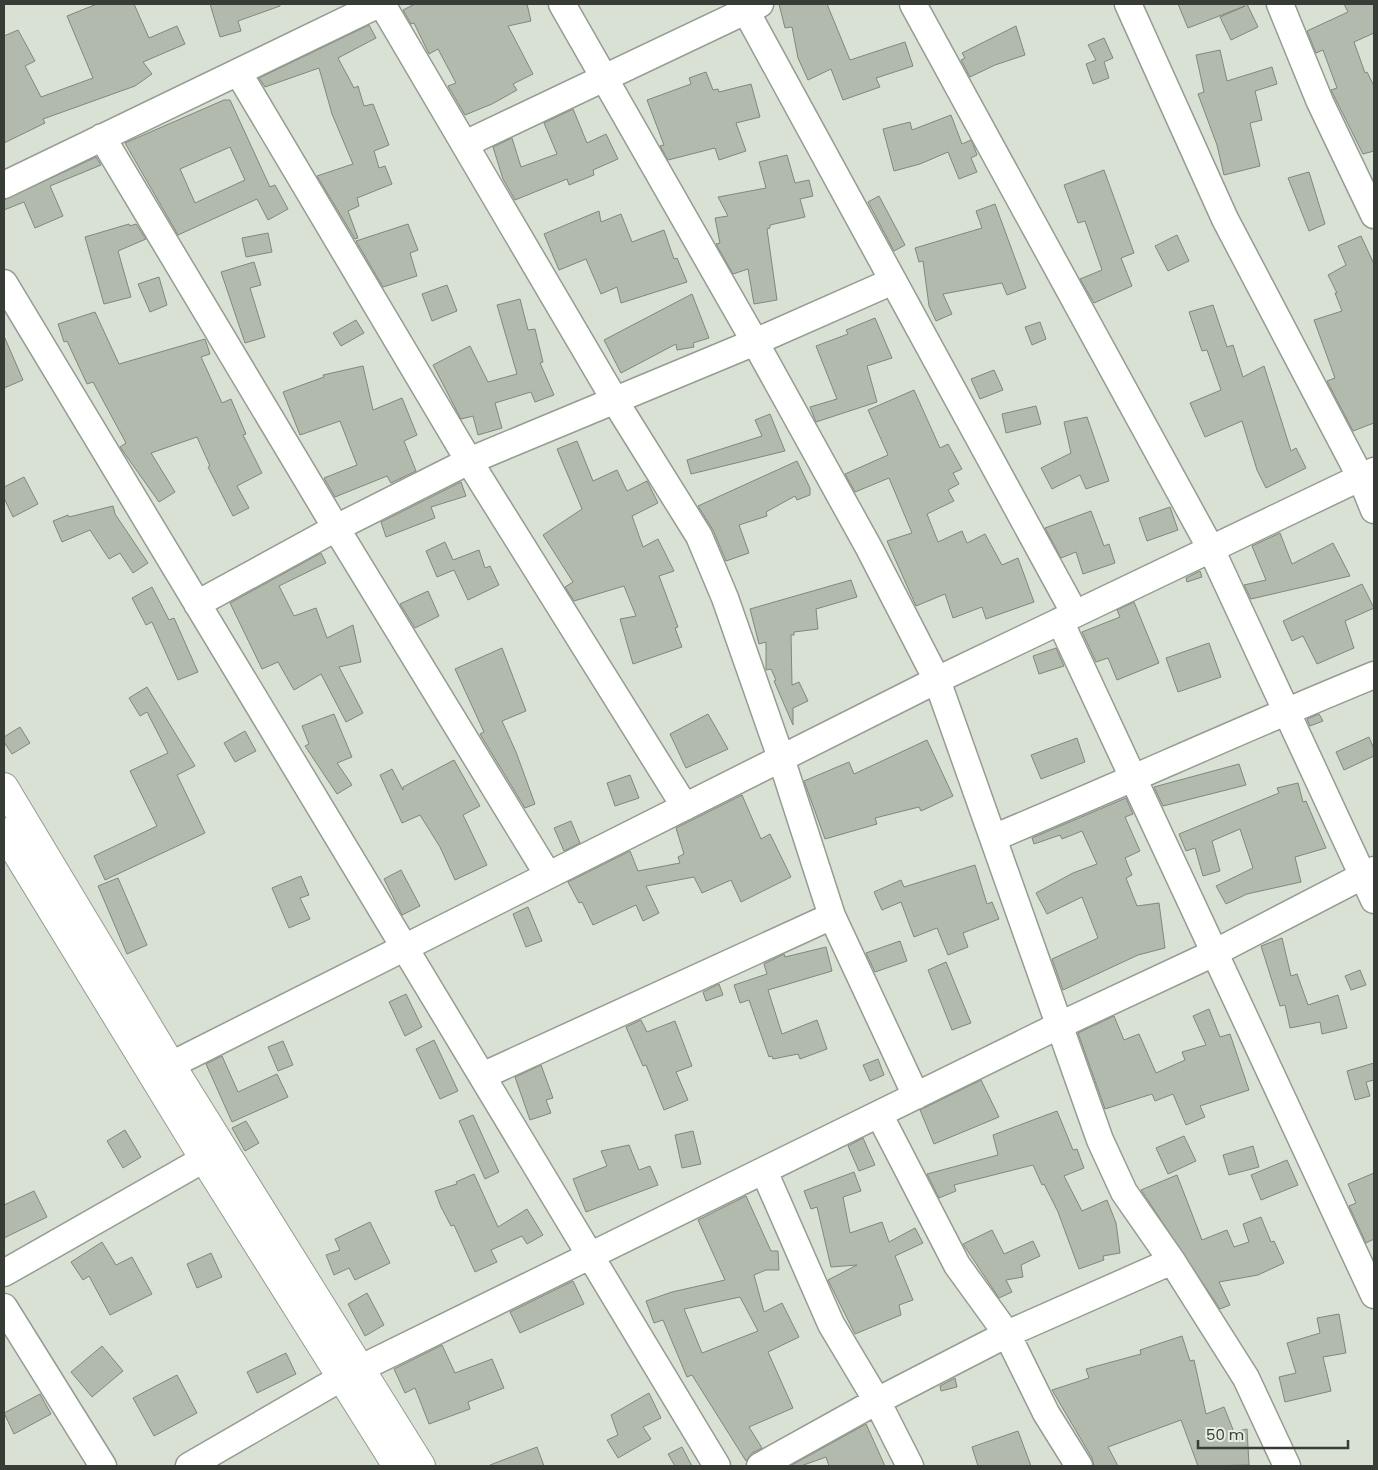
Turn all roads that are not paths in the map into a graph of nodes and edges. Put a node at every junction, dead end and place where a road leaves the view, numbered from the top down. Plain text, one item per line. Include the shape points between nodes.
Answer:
1 (380, 4) edge
2 (562, 4) edge
3 (913, 4) edge
4 (1128, 4) edge
5 (1280, 4) edge
6 (753, 7) edge
7 (238, 72) junction
8 (605, 78) junction
9 (102, 137) junction
10 (465, 144) junction
11 (4, 185) edge
12 (1374, 215) edge
13 (893, 281) junction
14 (4, 283) edge
15 (755, 342) junction
16 (616, 400) junction
17 (469, 461) junction
18 (1367, 474) edge
19 (1374, 510) edge
20 (336, 528) junction
21 (1211, 549) junction
22 (198, 604) junction
23 (1068, 618) junction
24 (1374, 675) edge
25 (937, 680) junction
26 (1286, 711) junction
27 (781, 758) junction
28 (1135, 779) junction
29 (4, 787) edge
30 (684, 807) junction
31 (4, 832) edge
32 (993, 838) junction
33 (1369, 873) edge
34 (548, 875) junction
35 (1374, 900) edge
36 (832, 916) junction
37 (404, 947) junction
38 (1214, 953) junction
39 (1060, 1025) junction
40 (171, 1065) junction
41 (482, 1076) junction
42 (916, 1096) junction
43 (879, 1114) junction
44 (204, 1159) junction
45 (764, 1171) junction
46 (590, 1257) junction
47 (1172, 1261) junction
48 (4, 1273) edge
49 (1374, 1295) edge
50 (4, 1307) edge
51 (1007, 1334) junction
52 (351, 1373) junction
53 (876, 1401) junction
54 (104, 1466) edge
55 (189, 1466) edge
56 (397, 1466) edge
57 (421, 1466) edge
58 (717, 1466) edge
59 (760, 1466) edge
60 (910, 1466) edge
61 (1079, 1466) edge
62 (1287, 1466) edge

1 - 7 street
1 - 10 street
2 - 8 street
3 - 21 street
4 - 18 street via 1225,219
5 - 12 street via 1320,102
6 - 8 street
6 - 13 street
7 - 9 street
7 - 17 street
8 - 10 street
8 - 15 street
9 - 11 street
9 - 20 street
10 - 16 street
13 - 15 street
13 - 23 street
14 - 22 street
15 - 16 street
15 - 25 street via 869,548
16 - 17 street
16 - 27 street via 699,536 725,598
17 - 20 street
17 - 30 street
18 - 19 street
18 - 21 street
20 - 22 street
20 - 34 street
21 - 23 street
21 - 26 street
22 - 37 street
23 - 25 street
23 - 28 street
24 - 26 street
25 - 27 street
25 - 32 street
26 - 28 street
26 - 33 street
27 - 30 street
27 - 36 street
28 - 32 street
28 - 38 street
29 - 40 main road
30 - 34 street
31 - 44 main road
32 - 39 street
33 - 35 street
33 - 38 street
34 - 37 street
36 - 41 street
36 - 42 street
37 - 40 street
37 - 41 street
38 - 39 street
38 - 49 street
39 - 42 street
39 - 47 street via 1104,1149 1124,1192
40 - 52 main road
41 - 46 street
42 - 43 street
43 - 45 street
43 - 51 street via 957,1265
44 - 48 street
44 - 52 main road
45 - 46 street
45 - 53 street via 831,1324
46 - 52 street
46 - 58 street
47 - 51 street
47 - 62 street via 1246,1378
50 - 54 street
51 - 53 street
51 - 61 street via 1046,1414
52 - 55 street
52 - 56 main road
52 - 57 main road
53 - 59 street
53 - 60 street

